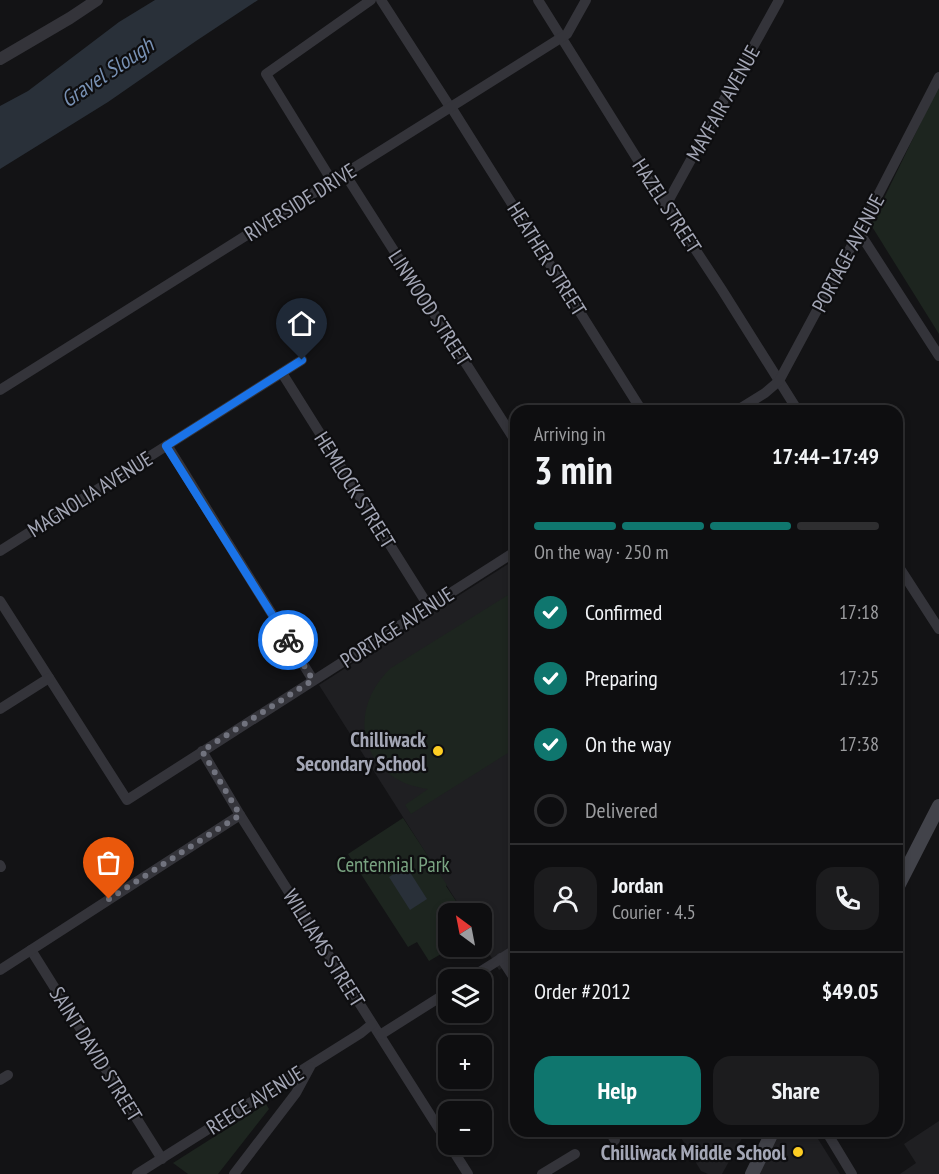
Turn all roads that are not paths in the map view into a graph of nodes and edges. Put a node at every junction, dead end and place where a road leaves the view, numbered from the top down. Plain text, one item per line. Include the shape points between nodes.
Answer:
1 (97, 0) edge
2 (371, 0) edge
3 (381, 0) edge
4 (538, 0) edge
5 (586, 0) edge
6 (779, 0) edge
7 (561, 38) junction
8 (0, 59) edge
9 (939, 77) edge
10 (451, 107) junction
11 (345, 174) junction
12 (332, 182) junction
13 (666, 205) junction
14 (859, 232) junction
15 (939, 356) edge
16 (302, 360) dead end
17 (282, 373) junction
18 (779, 381) junction
19 (0, 390) edge
20 (638, 405) edge
21 (746, 405) edge
22 (794, 405) edge
23 (510, 433) edge
24 (166, 446) junction
25 (0, 551) edge
26 (510, 555) edge
27 (903, 573) edge
28 (0, 601) edge
29 (429, 607) junction
30 (939, 629) edge
31 (49, 678) junction
32 (313, 680) junction
33 (0, 709) edge
34 (202, 751) junction
35 (939, 806) edge
36 (240, 815) junction
37 (903, 876) edge
38 (31, 950) junction
39 (510, 953) edge
40 (501, 958) junction
41 (484, 969) edge
42 (0, 970) edge
43 (510, 972) edge
44 (438, 998) edge
45 (372, 1024) junction
46 (380, 1035) junction
47 (310, 1065) junction
48 (438, 1127) edge
49 (770, 1137) edge
50 (830, 1137) edge
51 (575, 1154) dead end
52 (456, 1155) edge
53 (162, 1159) junction
54 (137, 1174) edge
55 (234, 1174) edge
56 (468, 1174) edge
57 (542, 1174) edge
58 (752, 1174) edge
59 (852, 1174) edge

1 - 8 street
2 - 12 street via 266,74
3 - 10 street, HEATHER STREET
4 - 7 street, HAZEL STREET
5 - 7 street, RIVERSIDE DRIVE
6 - 13 street, MAYFAIR AVENUE
7 - 10 street, RIVERSIDE DRIVE
7 - 13 street, HAZEL STREET
9 - 14 street, PORTAGE AVENUE
10 - 11 street, RIVERSIDE DRIVE
10 - 20 street, HEATHER STREET
11 - 12 street, RIVERSIDE DRIVE
11 - 23 street, LINWOOD STREET
12 - 19 street, RIVERSIDE DRIVE
13 - 18 street, HAZEL STREET
14 - 15 street
14 - 18 street, PORTAGE AVENUE
16 - 17 street, MAGNOLIA AVENUE
17 - 24 street, MAGNOLIA AVENUE
17 - 29 street, HEMLOCK STREET
18 - 21 street, PORTAGE AVENUE
18 - 22 street, HAZEL STREET
24 - 25 street, MAGNOLIA AVENUE
24 - 32 street
26 - 29 street, PORTAGE AVENUE
27 - 30 street
28 - 31 street
29 - 32 street, PORTAGE AVENUE
31 - 33 street
31 - 34 street, PORTAGE AVENUE via 127,800
32 - 34 street, PORTAGE AVENUE
34 - 36 street, WILLIAMS STREET
35 - 37 main road
36 - 38 street
36 - 45 street, WILLIAMS STREET
38 - 42 street
38 - 53 street, SAINT DAVID STREET
39 - 40 street
40 - 41 street
40 - 43 street
44 - 46 street
45 - 46 street, WILLIAMS STREET
45 - 47 street, REECE AVENUE
46 - 48 street, WILLIAMS STREET
47 - 53 street, REECE AVENUE
47 - 55 street via 297,1093
49 - 58 main road
50 - 59 street
51 - 57 street
52 - 56 street, WILLIAMS STREET
53 - 54 street, REECE AVENUE

